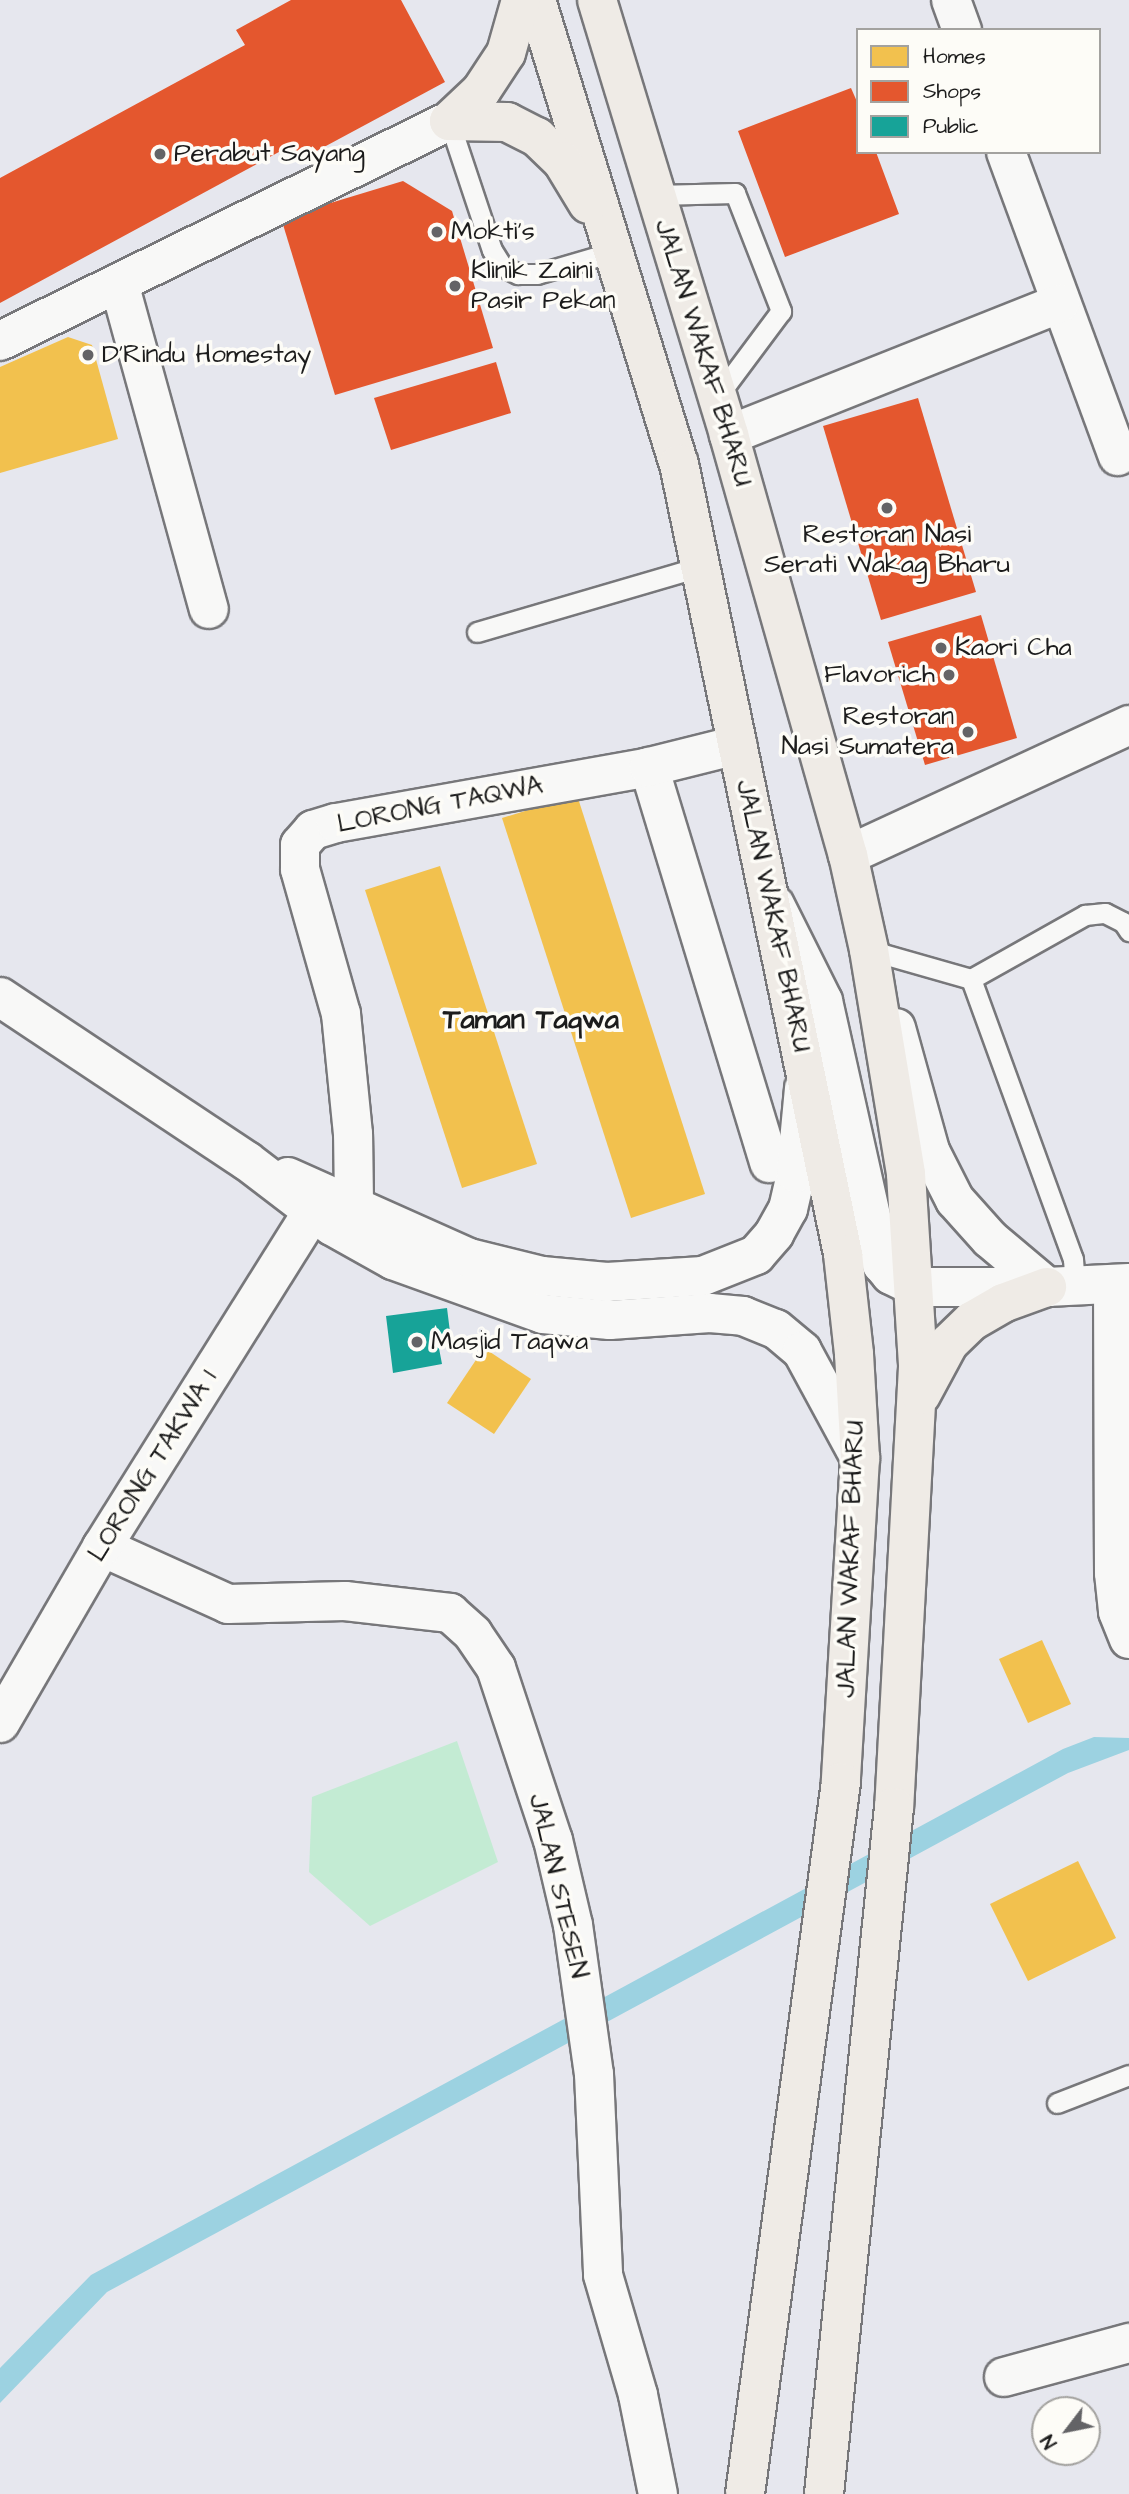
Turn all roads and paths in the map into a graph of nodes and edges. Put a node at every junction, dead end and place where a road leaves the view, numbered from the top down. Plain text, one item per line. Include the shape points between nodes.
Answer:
1 (521, 0) edge
2 (536, 0) edge
3 (597, 0) edge
4 (951, 0) edge
5 (961, 28) edge
6 (449, 121) junction
7 (1007, 154) edge
8 (656, 195) junction
9 (616, 251) junction
10 (119, 283) junction
11 (1060, 303) junction
12 (0, 341) edge
13 (717, 397) junction
14 (729, 435) junction
15 (1118, 456) dead end
16 (700, 567) junction
17 (209, 609) dead end
18 (477, 632) dead end
19 (1129, 725) edge
20 (737, 744) junction
21 (649, 767) junction
22 (848, 855) junction
23 (770, 895) junction
24 (1129, 931) edge
25 (869, 950) junction
26 (971, 979) junction
27 (0, 997) edge
28 (806, 1071) junction
29 (247, 1161) junction
30 (769, 1163) dead end
31 (354, 1202) junction
32 (312, 1212) junction
33 (1121, 1284) edge
34 (1061, 1286) junction
35 (916, 1287) junction
36 (917, 1406) junction
37 (860, 1458) junction
38 (102, 1547) junction
39 (1129, 1640) edge
40 (0, 1723) edge
41 (1129, 2075) edge
42 (1057, 2103) dead end
43 (1129, 2343) edge
44 (1004, 2378) dead end
45 (658, 2494) edge
46 (745, 2494) edge
47 (824, 2494) edge

1 - 6 main road via 506,52 481,91
2 - 9 main road, JALAN WAKAF BHARU
3 - 8 main road, JALAN WAKAF BHARU
4 - 5 street
6 - 9 main road via 508,122 537,137 562,161
6 - 9 lane via 492,250 502,266 519,274 537,274
6 - 10 street
7 - 11 street
8 - 13 main road, JALAN WAKAF BHARU
8 - 13 lane via 735,193 781,311
9 - 16 main road, JALAN WAKAF BHARU via 679,464
10 - 12 street
10 - 17 street
11 - 14 street
11 - 15 street
13 - 14 main road, JALAN WAKAF BHARU
14 - 22 main road, JALAN WAKAF BHARU
16 - 18 lane
16 - 20 main road, JALAN WAKAF BHARU
19 - 22 street
20 - 21 street, LORONG TAQWA
20 - 23 main road, JALAN WAKAF BHARU
21 - 30 street
21 - 31 street, LORONG TAQWA via 336,823 313,830 300,845 300,869 341,1014 353,1134
22 - 25 main road, JALAN WAKAF BHARU
23 - 28 main road, JALAN WAKAF BHARU
23 - 35 street via 823,1001 877,1250 891,1275
24 - 26 lane via 1123,922 1105,913 1085,915
25 - 26 lane
25 - 34 street, JALAN WAKAF BHARU via 930,1151 955,1200 990,1240
25 - 35 main road, JALAN WAKAF BHARU via 906,1174
26 - 34 lane via 1073,1259
27 - 29 street
28 - 31 street via 788,1209 756,1255 728,1269 703,1276 607,1282 542,1276 469,1258 415,1237
28 - 37 main road, JALAN WAKAF BHARU via 843,1254
29 - 31 street
29 - 32 street
32 - 37 street via 393,1260 543,1314 610,1320 710,1313 743,1316 776,1329 802,1351
32 - 38 street, LORONG TAKWA 1
33 - 34 street
33 - 39 street via 1114,1573 1118,1612
34 - 35 street
34 - 36 main road via 1003,1303 949,1343 929,1374
35 - 36 main road, JALAN WAKAF BHARU
36 - 47 main road via 894,1807
37 - 46 main road, JALAN WAKAF BHARU via 841,1782
38 - 40 street, LORONG TAKWA 1
38 - 45 street, JALAN STESEN via 220,1602 345,1601 450,1613 473,1634 496,1668 553,1840 591,2042 603,2275 638,2395
41 - 42 lane
43 - 44 street

